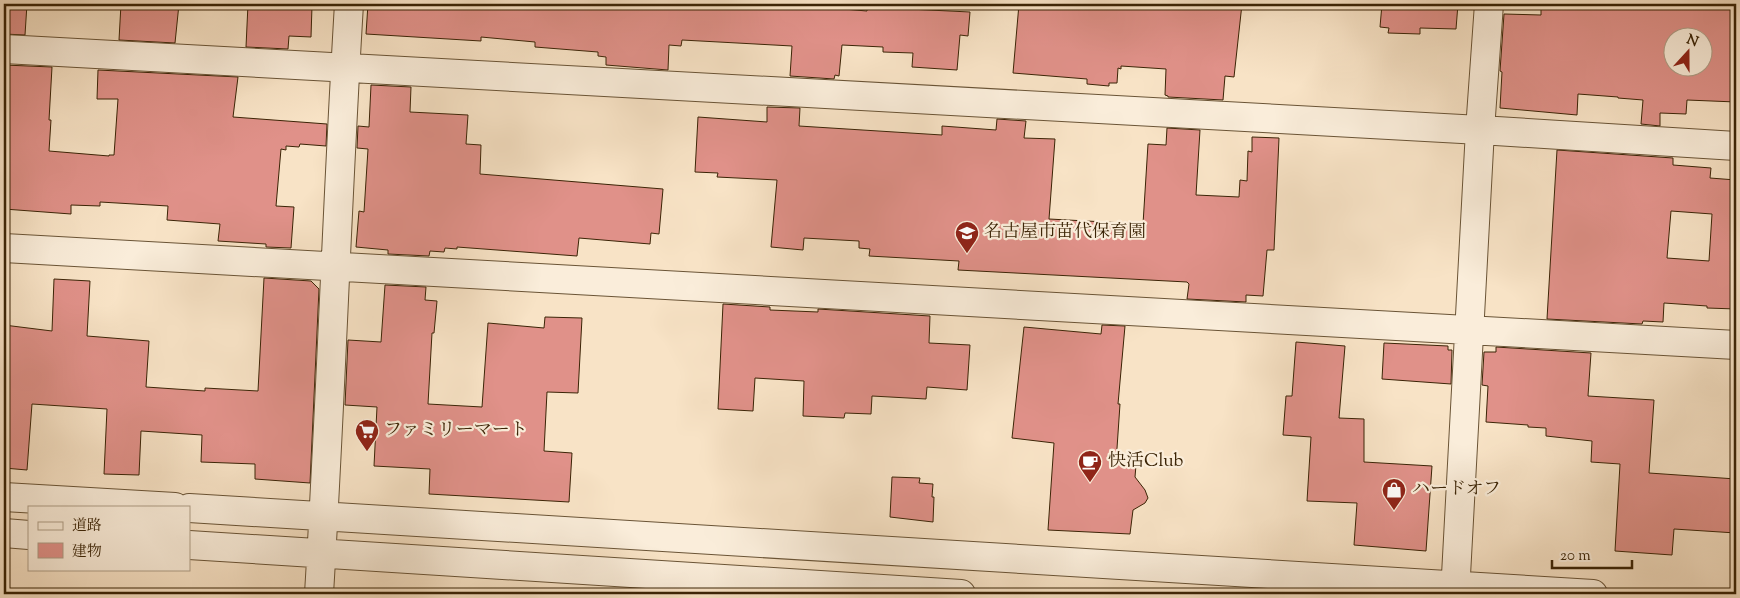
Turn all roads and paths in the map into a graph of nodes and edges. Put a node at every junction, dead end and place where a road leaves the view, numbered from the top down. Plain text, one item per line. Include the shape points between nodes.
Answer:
1 (349, 4) edge
2 (1489, 4) edge
3 (4, 49) edge
4 (345, 68) junction
5 (1480, 130) junction
6 (1736, 146) edge
7 (4, 248) edge
8 (335, 267) junction
9 (1470, 330) junction
10 (1736, 345) edge
11 (4, 497) edge
12 (158, 506) edge
13 (190, 508) edge
14 (324, 515) junction
15 (4, 533) edge
16 (28, 535) edge
17 (190, 545) edge
18 (322, 554) junction
19 (1455, 590) edge
20 (319, 594) edge
21 (962, 594) edge
22 (1593, 594) edge

1 - 4 street
2 - 5 street
3 - 4 street
4 - 5 street
4 - 8 street
5 - 6 street
5 - 9 street
7 - 8 street
8 - 9 street
8 - 14 street
9 - 10 street
9 - 19 street
11 - 12 street
13 - 14 street
14 - 18 street
14 - 19 street
15 - 16 street
17 - 18 street
18 - 20 street
18 - 21 street
19 - 22 street

